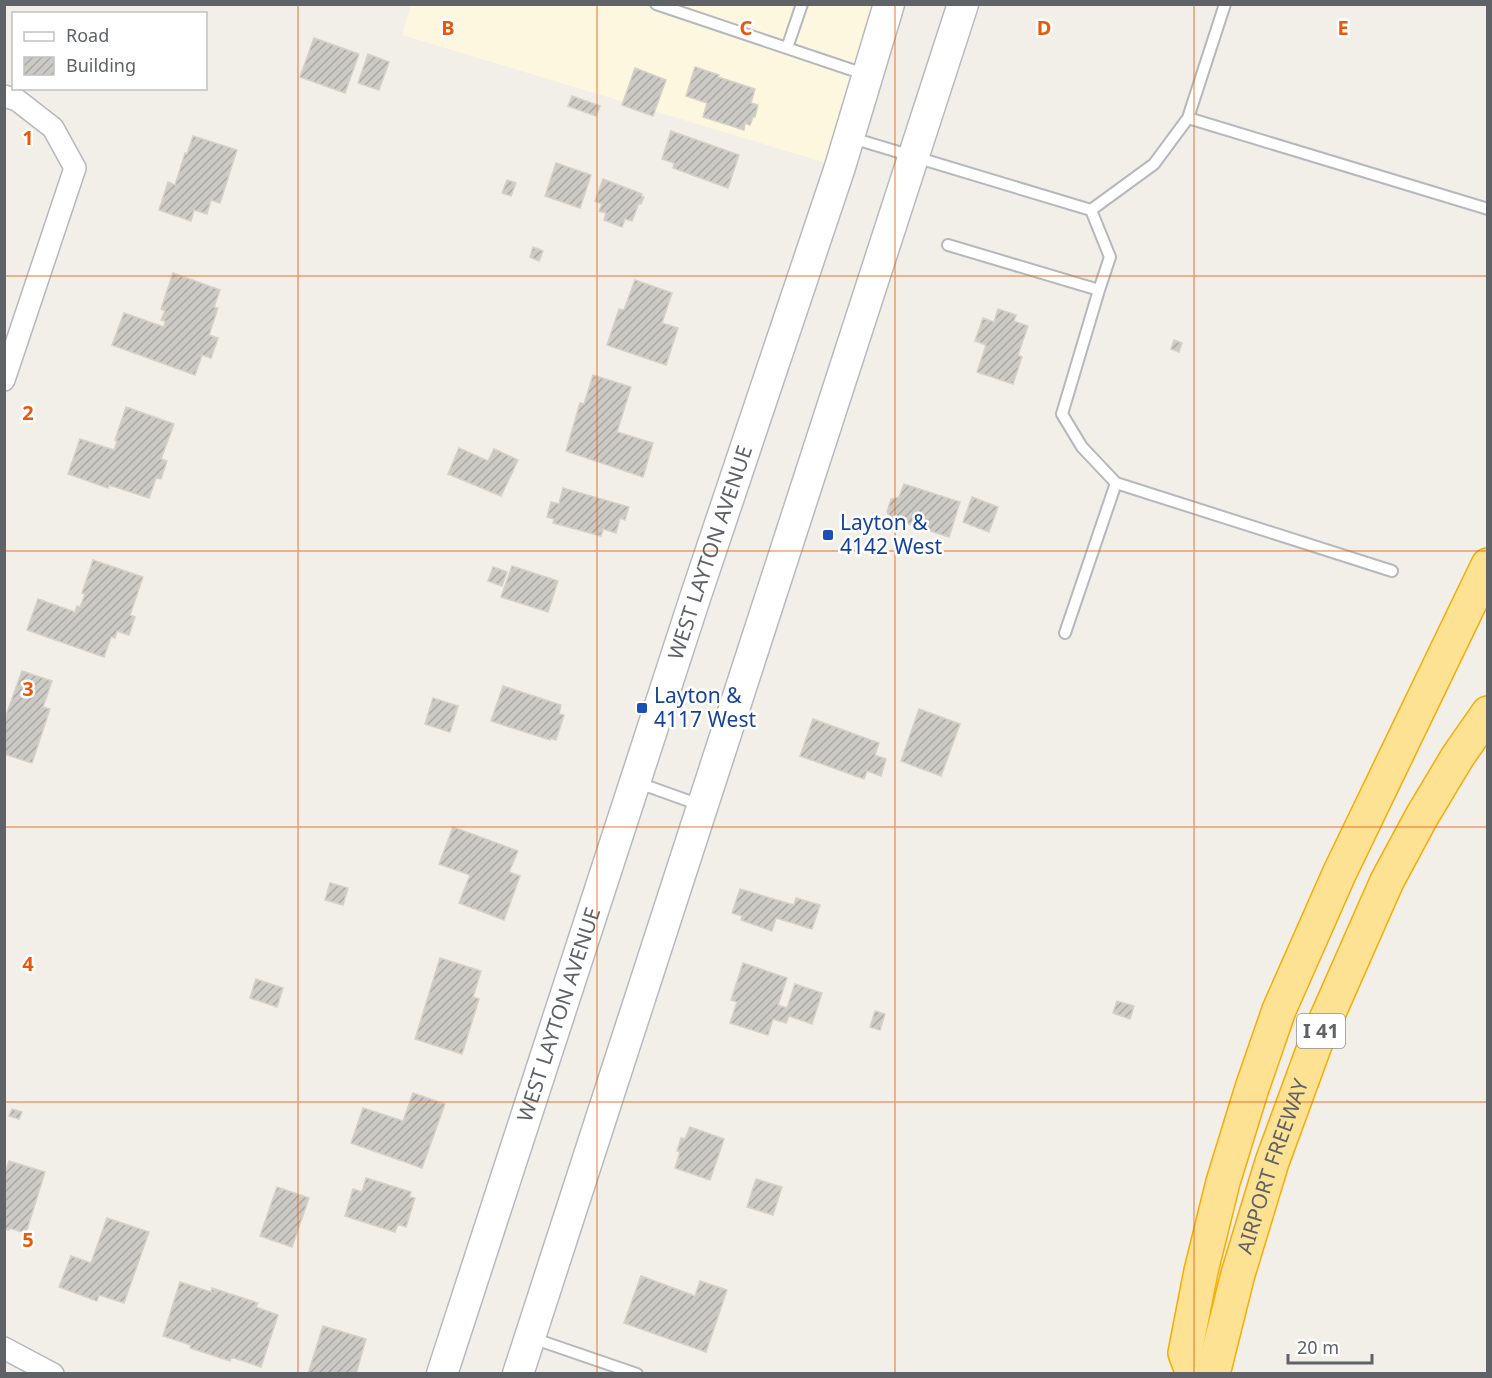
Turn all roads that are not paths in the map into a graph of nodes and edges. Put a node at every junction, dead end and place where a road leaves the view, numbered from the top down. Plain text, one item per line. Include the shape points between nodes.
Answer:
1 (656, 4) edge
2 (802, 4) edge
3 (889, 4) edge
4 (963, 4) edge
5 (1225, 4) edge
6 (787, 48) junction
7 (868, 75) junction
8 (4, 96) edge
9 (1188, 118) junction
10 (849, 137) junction
11 (913, 157) junction
12 (1488, 209) edge
13 (1090, 210) junction
14 (948, 245) dead end
15 (1099, 290) junction
16 (4, 380) edge
17 (1116, 483) junction
18 (1488, 565) edge
19 (1392, 571) dead end
20 (1065, 633) dead end
21 (1488, 713) edge
22 (635, 782) junction
23 (703, 806) junction
24 (530, 1337) junction
25 (4, 1348) edge
26 (53, 1374) edge
27 (442, 1374) edge
28 (518, 1374) edge
29 (637, 1374) edge
30 (1193, 1374) edge
31 (1213, 1374) edge

1 - 6 lane
2 - 6 lane
3 - 7 main road, WEST LAYTON AVENUE
4 - 11 main road
5 - 9 lane
6 - 7 lane
7 - 10 main road, WEST LAYTON AVENUE
8 - 16 street via 17,100 53,128 75,168
9 - 12 lane
9 - 13 lane via 1155,164
10 - 11 lane
10 - 22 main road, WEST LAYTON AVENUE
11 - 13 lane
11 - 23 main road
13 - 15 lane via 1110,257
14 - 15 lane
15 - 17 lane via 1062,414 1082,447
17 - 19 lane
17 - 20 lane
18 - 30 highway via 1339,874 1279,1010 1223,1182 1201,1271 1185,1353
21 - 31 highway, AIRPORT FREEWAY / I 41 via 1422,816 1388,881 1316,1042 1272,1162
22 - 23 lane
22 - 27 main road, WEST LAYTON AVENUE
23 - 24 main road
24 - 28 main road
24 - 29 lane
25 - 26 street

